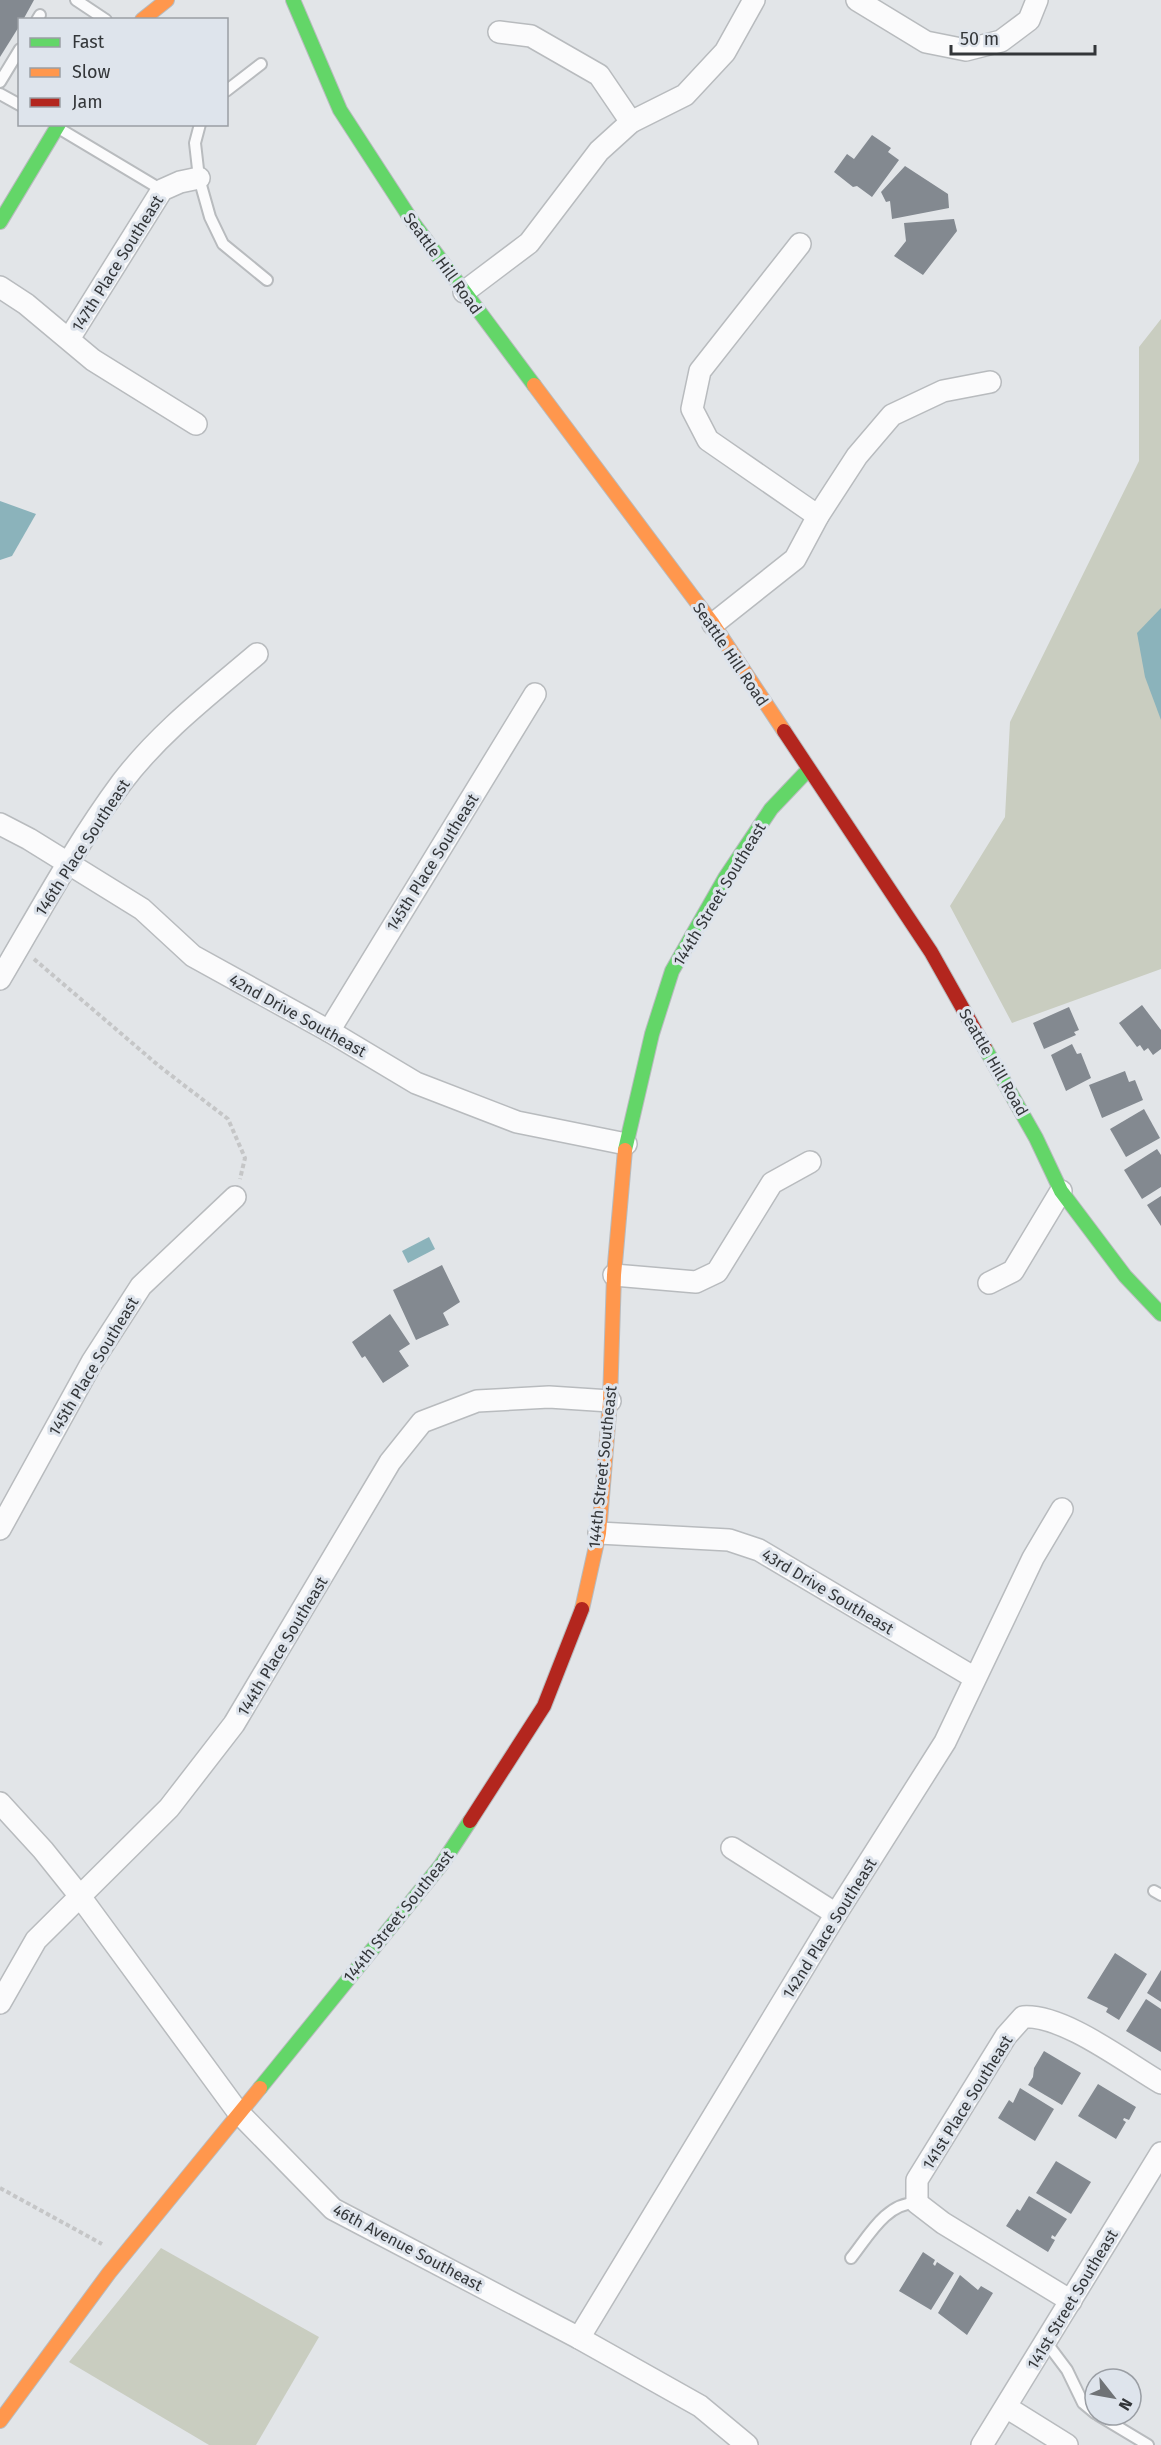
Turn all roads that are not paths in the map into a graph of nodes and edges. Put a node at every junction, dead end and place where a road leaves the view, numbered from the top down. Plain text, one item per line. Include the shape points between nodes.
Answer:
1 (76, 0) edge
2 (167, 0) edge
3 (293, 0) edge
4 (754, 0) edge
5 (857, 0) edge
6 (1037, 0) edge
7 (103, 18) edge
8 (144, 18) edge
9 (499, 32) dead end
10 (18, 52) edge
11 (261, 64) dead end
12 (0, 82) edge
13 (228, 89) edge
14 (0, 94) edge
15 (18, 104) edge
16 (631, 122) junction
17 (56, 126) edge
18 (199, 126) edge
19 (199, 178) junction
20 (162, 190) junction
21 (0, 222) edge
22 (800, 244) dead end
23 (267, 280) dead end
24 (0, 287) edge
25 (464, 292) junction
26 (69, 339) junction
27 (990, 382) dead end
28 (196, 424) dead end
29 (818, 516) junction
30 (713, 624) junction
31 (257, 654) dead end
32 (535, 694) dead end
33 (808, 770) junction
34 (0, 824) edge
35 (68, 864) junction
36 (0, 979) edge
37 (329, 1031) junction
38 (626, 1144) junction
39 (810, 1162) dead end
40 (1061, 1191) junction
41 (235, 1197) road end
42 (614, 1275) junction
43 (989, 1283) dead end
44 (1161, 1314) edge
45 (610, 1401) junction
46 (1062, 1509) dead end
47 (0, 1529) edge
48 (599, 1533) junction
49 (975, 1678) junction
50 (0, 1803) edge
51 (732, 1848) dead end
52 (79, 1895) junction
53 (836, 1914) junction
54 (0, 2003) edge
55 (1161, 2083) edge
56 (238, 2112) junction
57 (1161, 2153) edge
58 (916, 2203) junction
59 (851, 2258) dead end
60 (1071, 2301) junction
61 (579, 2338) junction
62 (1046, 2342) junction
63 (1083, 2403) edge
64 (1006, 2407) junction
65 (0, 2421) edge
66 (1118, 2427) edge
67 (747, 2445) edge
68 (982, 2445) edge
69 (1067, 2445) edge
70 (1148, 2445) edge

1 - 7 lane
2 - 8 street
3 - 25 street, Seattle Hill Road via 340,110 401,206
4 - 16 street via 725,52 686,95
5 - 6 street via 926,42 966,50 1001,41 1029,20
9 - 16 street via 531,36 598,75
10 - 12 lane
11 - 13 lane
14 - 15 lane
16 - 25 street via 599,151 529,243
17 - 20 lane
17 - 21 street
18 - 19 lane via 195,143
19 - 20 street, 147th Place Southeast
19 - 23 lane via 223,244
20 - 26 street, 147th Place Southeast
22 - 29 street via 700,371 692,409 708,440
24 - 26 street
25 - 30 street, Seattle Hill Road
26 - 28 street via 93,360
27 - 29 street via 943,391 892,415 857,456
29 - 30 street via 795,559
30 - 33 street, Seattle Hill Road
31 - 35 street, 146th Place Southeast via 172,726 123,781
32 - 37 street, 145th Place Southeast
33 - 38 street, 144th Street Southeast via 771,809 725,878 672,971 652,1034
33 - 40 street, Seattle Hill Road via 931,952 1036,1138
34 - 35 street, 42nd Drive Southeast
35 - 36 street, 146th Place Southeast
35 - 37 street, 42nd Drive Southeast via 142,909 193,956
37 - 38 street, 42nd Drive Southeast via 416,1083 517,1122
38 - 42 street, 144th Street Southeast
39 - 42 street via 772,1183 717,1272 696,1282
40 - 43 street via 1013,1271
40 - 44 street, Seattle Hill Road via 1125,1276
41 - 47 street, 145th Place Southeast via 141,1286 92,1362
42 - 45 street, 144th Street Southeast
45 - 48 street, 144th Street Southeast
45 - 52 street, 144th Place Southeast via 549,1397 477,1401 422,1422 390,1462 234,1724 169,1808
46 - 49 street, 142nd Place Southeast via 1033,1558
48 - 49 street, 43rd Drive Southeast via 729,1540 759,1550
48 - 56 street, 144th Street Southeast via 582,1610 544,1706 441,1865
49 - 53 street, 142nd Place Southeast via 945,1742
50 - 52 street, 46th Avenue Southeast
51 - 53 street
52 - 54 street, 144th Place Southeast via 36,1940
52 - 56 street, 46th Avenue Southeast
53 - 61 street, 142nd Place Southeast
55 - 58 street, 141st Place Southeast via 1061,2023 1037,2016 1023,2017 1006,2036 917,2180
56 - 61 street, 46th Avenue Southeast via 333,2209
56 - 65 street, 144th Street Southeast via 109,2272
57 - 60 street, 141st Street Southeast
58 - 59 lane via 907,2202 889,2211
58 - 60 street
60 - 62 street, 141st Street Southeast
61 - 67 street, 46th Avenue Southeast via 700,2406
62 - 63 lane via 1067,2370
62 - 64 street, 141st Street Southeast
64 - 68 street, 141st Street Southeast
64 - 69 street
66 - 70 lane

